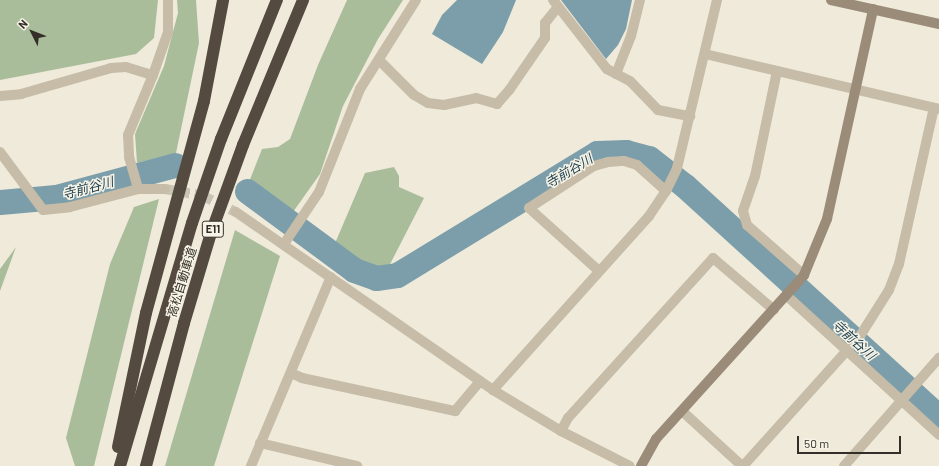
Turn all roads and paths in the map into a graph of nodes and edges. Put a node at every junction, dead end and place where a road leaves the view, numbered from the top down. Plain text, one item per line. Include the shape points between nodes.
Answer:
1 (168, 0) edge
2 (223, 0) edge
3 (277, 0) edge
4 (303, 0) edge
5 (416, 0) edge
6 (640, 0) edge
7 (717, 0) edge
8 (831, 0) edge
9 (555, 3) edge
10 (873, 9) junction
11 (939, 24) edge
12 (705, 54) junction
13 (379, 60) junction
14 (777, 70) junction
15 (616, 74) junction
16 (153, 75) junction
17 (855, 88) junction
18 (0, 96) edge
19 (937, 108) edge
20 (690, 116) junction
21 (0, 152) edge
22 (137, 187) junction
23 (668, 187) junction
24 (165, 189) tunnel mouth
25 (236, 212) tunnel mouth
26 (284, 244) junction
27 (599, 271) junction
28 (331, 277) junction
29 (801, 278) junction
30 (790, 293) junction
31 (774, 310) junction
32 (850, 347) junction
33 (939, 358) edge
34 (291, 373) junction
35 (480, 381) junction
36 (493, 390) junction
37 (905, 398) junction
38 (682, 411) junction
39 (561, 431) junction
40 (939, 435) edge
41 (260, 443) junction
42 (313, 461) edge
43 (114, 466) edge
44 (120, 466) edge
45 (146, 466) edge
46 (251, 466) edge
47 (357, 466) edge
48 (630, 466) edge
49 (641, 466) edge
50 (742, 466) edge
51 (844, 466) edge

1 - 16 street via 168,32
2 - 43 highway via 204,101 146,313
3 - 44 highway, 高松自動車道 / E11 via 224,132 192,223
4 - 45 highway, 高松自動車道 / E11 via 242,145 212,233 184,323
5 - 13 street
6 - 15 street via 631,36
7 - 12 street
8 - 10 street
9 - 13 street via 545,23 545,38 497,104 476,98 444,105 428,103 414,95
9 - 15 street via 607,69
10 - 11 street
10 - 17 street
12 - 14 street
12 - 20 street
13 - 26 street via 360,89 319,192
14 - 17 street
14 - 29 street via 755,176 743,211 747,225
15 - 20 street via 630,81 658,110
16 - 18 street via 126,67 111,68 21,94
16 - 22 street via 128,135 132,172
17 - 19 street
17 - 29 street via 827,219
19 - 32 street via 899,264 890,290
20 - 23 street via 677,168
21 - 22 street via 43,210 70,207
22 - 24 street
23 - 27 street via 649,216
23 - 27 street via 637,165 624,161 608,162 594,166 529,208
25 - 26 street
26 - 28 street
27 - 36 street
28 - 34 street
28 - 35 street
29 - 30 street
30 - 31 street
30 - 32 street
31 - 38 street
31 - 39 street via 713,258 568,418
32 - 37 street
32 - 50 street
33 - 37 street
34 - 35 street via 302,378 455,411
34 - 41 street
35 - 36 street
36 - 39 street
37 - 40 street
37 - 51 street
38 - 49 street via 656,439
38 - 50 street
39 - 48 street
41 - 42 street
41 - 46 street
42 - 47 street

